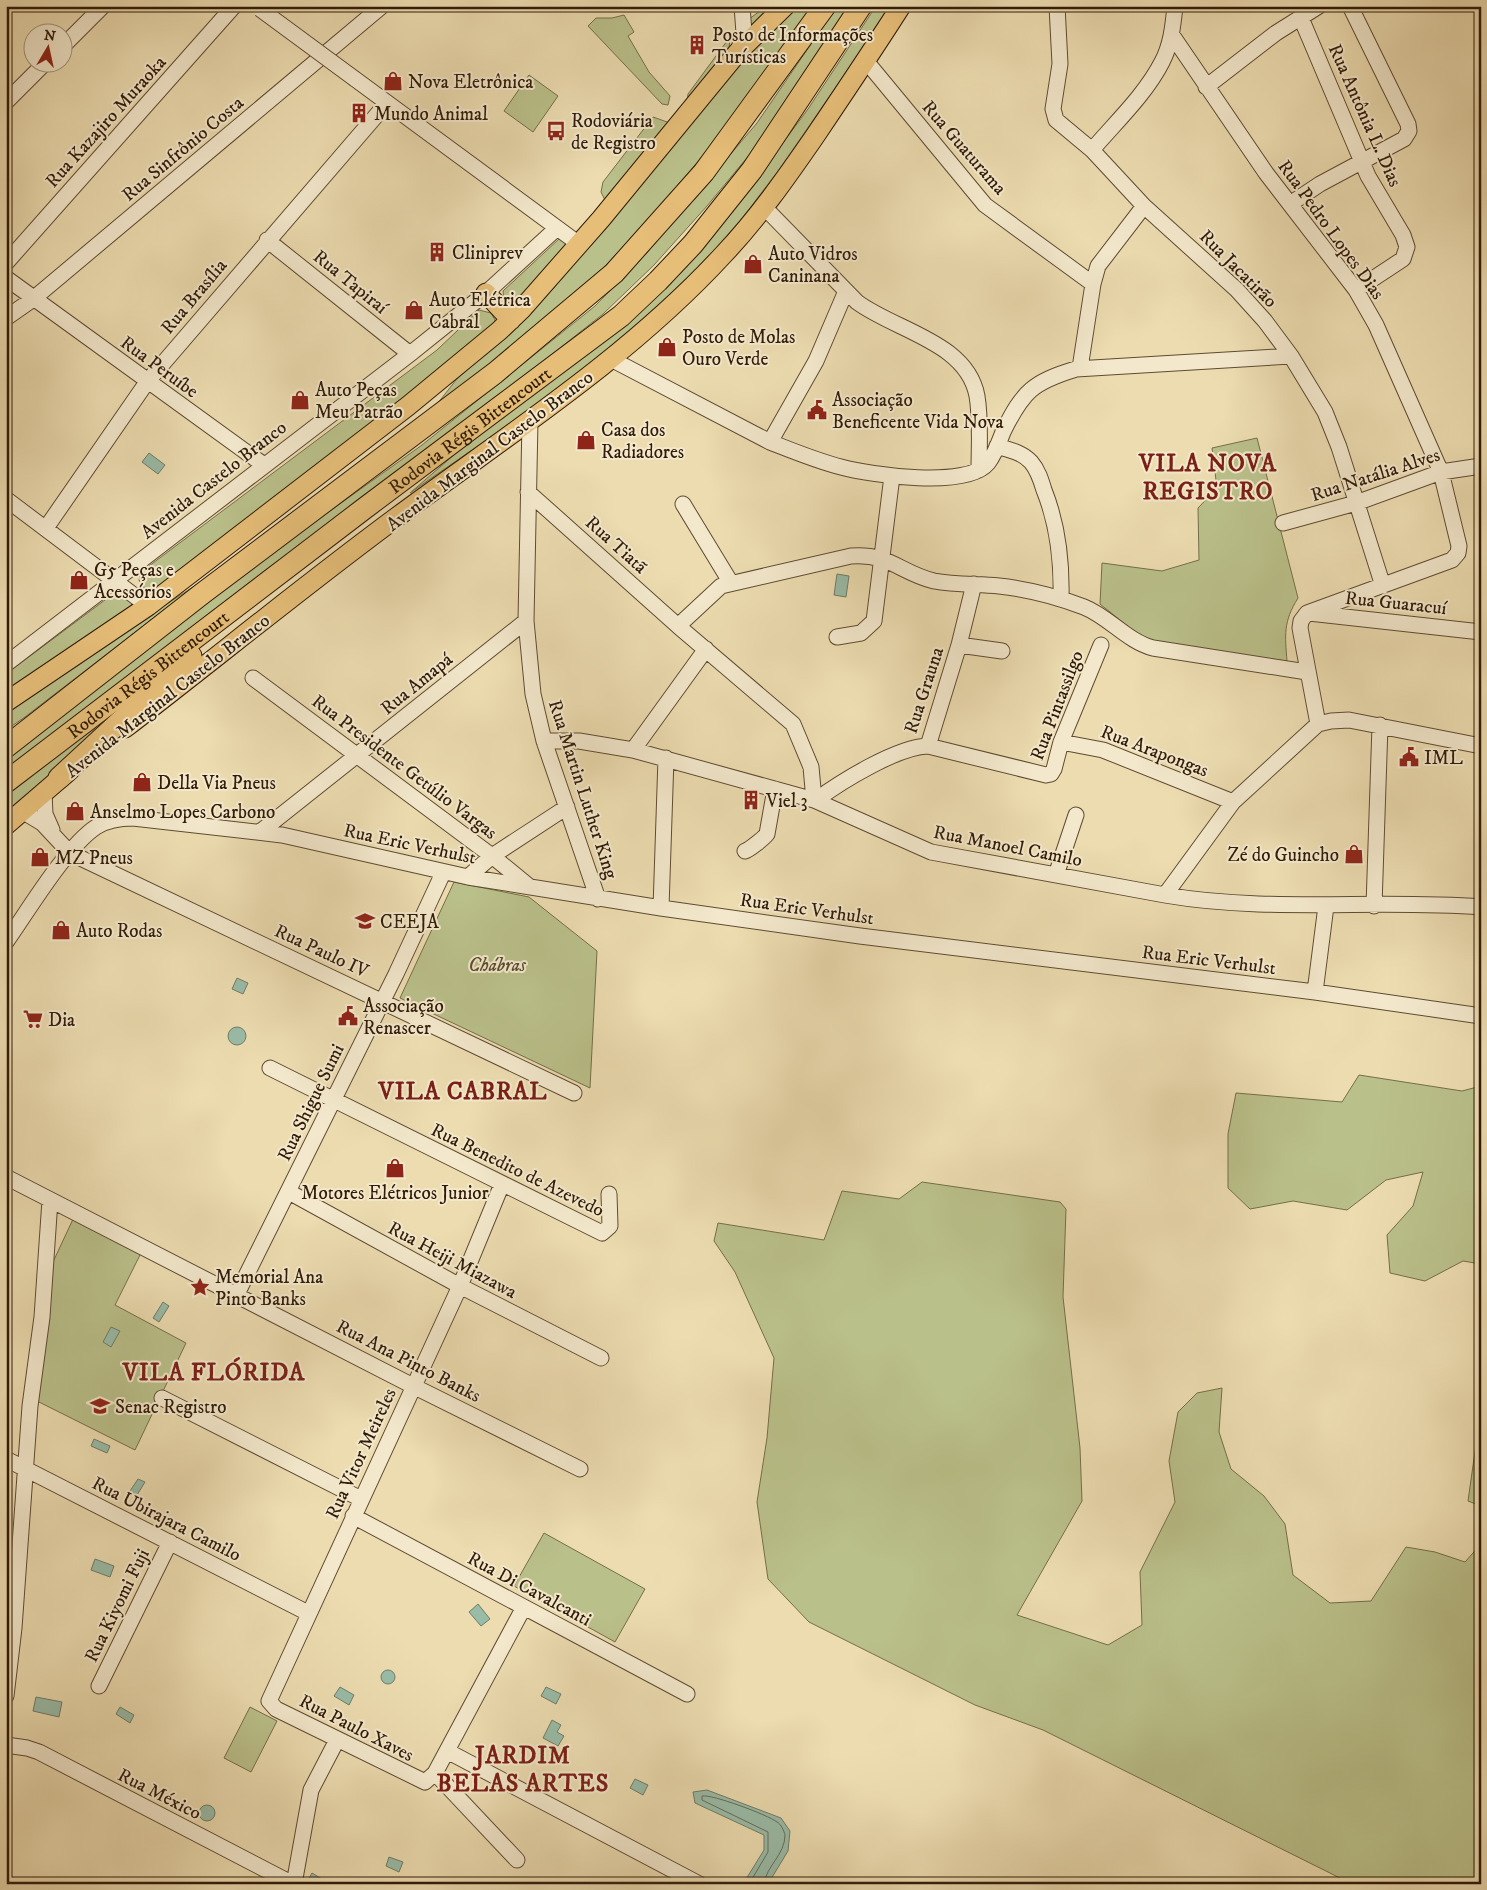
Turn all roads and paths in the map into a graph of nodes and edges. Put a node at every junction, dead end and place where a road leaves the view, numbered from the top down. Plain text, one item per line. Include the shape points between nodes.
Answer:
1 (103, 6) edge
2 (234, 6) edge
3 (382, 6) edge
4 (742, 6) edge
5 (785, 6) edge
6 (825, 6) edge
7 (861, 6) edge
8 (901, 6) edge
9 (1057, 6) edge
10 (1175, 6) edge
11 (1319, 6) edge
12 (1350, 6) edge
13 (258, 8) edge
14 (1301, 18) junction
15 (1172, 35) junction
16 (72, 36) edge
17 (738, 52) junction
18 (866, 61) junction
19 (36, 72) edge
20 (1206, 87) junction
21 (6, 102) edge
22 (387, 103) junction
23 (1092, 150) junction
24 (1362, 161) junction
25 (1290, 204) junction
26 (1144, 206) junction
27 (765, 208) junction
28 (557, 228) junction
29 (267, 240) junction
30 (579, 244) junction
31 (6, 263) edge
32 (6, 278) edge
33 (1093, 284) junction
34 (1356, 290) junction
35 (846, 292) junction
36 (486, 293) junction
37 (34, 299) junction
38 (6, 318) edge
39 (511, 320) junction
40 (410, 354) junction
41 (1291, 356) junction
42 (611, 359) junction
43 (1080, 368) junction
44 (147, 382) junction
45 (530, 421) junction
46 (770, 442) junction
47 (997, 446) junction
48 (264, 465) junction
49 (1481, 466) edge
50 (979, 470) junction
51 (1441, 472) junction
52 (892, 476) junction
53 (528, 492) junction
54 (6, 499) edge
55 (1356, 503) junction
56 (683, 504) dead end
57 (364, 508) junction
58 (1283, 523) dead end
59 (46, 528) junction
60 (883, 558) junction
61 (114, 581) junction
62 (731, 583) junction
63 (974, 584) junction
64 (1383, 586) junction
65 (1061, 599) junction
66 (148, 606) junction
67 (1307, 613) junction
68 (526, 621) junction
69 (678, 626) junction
70 (1481, 632) edge
71 (837, 636) dead end
72 (959, 645) junction
73 (1101, 645) dead end
74 (706, 649) junction
75 (1002, 651) dead end
76 (6, 664) edge
77 (1308, 672) junction
78 (253, 678) dead end
79 (6, 702) edge
80 (1318, 724) junction
81 (1380, 726) junction
82 (544, 741) junction
83 (1060, 742) junction
84 (928, 746) junction
85 (1481, 746) edge
86 (6, 747) edge
87 (633, 750) junction
88 (357, 756) junction
89 (666, 758) junction
90 (6, 782) edge
91 (52, 785) junction
92 (775, 789) junction
93 (815, 800) junction
94 (1233, 802) junction
95 (567, 808) junction
96 (22, 810) junction
97 (1076, 815) dead end
98 (6, 825) edge
99 (260, 832) junction
100 (56, 838) junction
101 (745, 851) dead end
102 (70, 853) junction
103 (492, 856) junction
104 (443, 873) junction
105 (1056, 875) junction
106 (468, 878) junction
107 (531, 888) junction
108 (1165, 895) junction
109 (598, 899) junction
110 (1326, 906) junction
111 (1374, 906) junction
112 (1481, 907) edge
113 (661, 908) junction
114 (6, 942) edge
115 (1315, 992) junction
116 (383, 1001) junction
117 (1481, 1016) edge
118 (270, 1068) dead end
119 (574, 1093) dead end
120 (334, 1099) junction
121 (6, 1177) edge
122 (502, 1184) junction
123 (289, 1192) junction
124 (609, 1194) dead end
125 (50, 1200) junction
126 (460, 1286) junction
127 (237, 1294) junction
128 (601, 1358) dead end
129 (413, 1386) junction
130 (162, 1398) dead end
131 (6, 1459) edge
132 (25, 1468) junction
133 (580, 1469) dead end
134 (361, 1499) junction
135 (353, 1516) junction
136 (170, 1542) junction
137 (524, 1607) junction
138 (308, 1613) junction
139 (99, 1686) dead end
140 (688, 1694) dead end
141 (6, 1696) edge
142 (276, 1709) joint
143 (337, 1740) junction
144 (6, 1745) edge
145 (447, 1751) junction
146 (435, 1773) junction
147 (517, 1860) dead end
148 (294, 1884) edge
149 (699, 1884) edge

1 - 16 street
2 - 31 street, Rua Kazajiro Muraoka
3 - 37 street, Rua Sinfrônio Costa
4 - 17 street via 744,33
5 - 17 main road
6 - 86 highway, Rodovia Régis Bittencourt via 704,172 614,273 495,373 203,593
7 - 57 highway, Rodovia Régis Bittencourt via 752,170 693,244 658,281 621,316
8 - 18 main road, Avenida Marginal Castelo Branco
9 - 23 street, Rua Jacatirão via 1060,64 1054,114 1060,124
10 - 15 street
11 - 14 street
12 - 24 street via 1409,131 1404,139
13 - 22 street, bridge
14 - 20 street via 1268,38
14 - 24 street, Rua Antônia L. Dias
15 - 20 street, Rua Pedro Lopes Dias
15 - 23 street via 1153,78
17 - 30 main road
18 - 27 main road, Avenida Marginal Castelo Branco
18 - 33 street, Rua Guaturama via 985,205
19 - 21 street
20 - 25 street, Rua Pedro Lopes Dias
22 - 28 street
22 - 29 street, Rua Brasília
23 - 26 street, Rua Jacatirão
24 - 25 street
24 - 34 street, Rua Antônia L. Dias via 1403,234 1406,246 1400,262
25 - 34 street, Rua Pedro Lopes Dias
26 - 33 street via 1098,266
26 - 41 street, Rua Jacatirão via 1237,290
27 - 35 street
27 - 42 main road, Avenida Marginal Castelo Branco via 721,258
28 - 30 street
28 - 36 street, Avenida Castelo Branco
29 - 40 street, Rua Tapiraí
29 - 44 street, Rua Brasília
30 - 39 main road
32 - 37 street, Rua Peruíbe
33 - 43 street
34 - 51 street, Rua Pedro Lopes Dias via 1383,339
35 - 46 street via 816,361
35 - 50 street via 875,314 953,355 966,369 977,397
36 - 39 main road
36 - 40 street, Avenida Castelo Branco
37 - 38 street, Rua Sinfrônio Costa
37 - 44 street, Rua Peruíbe
39 - 66 main road via 408,406
40 - 48 street, Avenida Castelo Branco
41 - 43 street
41 - 55 street, Rua Jacatirão via 1326,412
42 - 45 main road, Avenida Marginal Castelo Branco
42 - 46 street
43 - 47 street via 1046,378 1032,388 1009,420
44 - 48 street, Rua Peruíbe
44 - 59 street, Rua Brasília
45 - 53 street, Rua Martin Luther King
45 - 91 main road, Avenida Marginal Castelo Branco via 395,518
46 - 52 street via 841,467
47 - 50 street via 987,464
47 - 65 street via 1023,456 1038,473 1055,523 1061,557
48 - 61 street, Avenida Castelo Branco
49 - 51 street, Rua Natália Alves
50 - 52 street via 957,476
51 - 55 street, Rua Natália Alves
51 - 64 street, Rua Pedro Lopes Dias via 1458,546 1457,556
52 - 60 street
53 - 68 street, Rua Martin Luther King
53 - 69 street, Rua Tiatã
54 - 59 street
55 - 58 street, Rua Natália Alves
55 - 64 street, Rua Jacatirão
56 - 62 street
57 - 90 highway, Rodovia Régis Bittencourt
57 - 91 highway via 343,535 199,649
59 - 61 street
60 - 62 street via 851,556
60 - 63 street via 925,578
60 - 71 street via 874,621 861,633
61 - 66 street
61 - 76 street, Avenida Castelo Branco
62 - 69 street via 717,589
63 - 65 street via 1002,586
63 - 72 street, Rua Grauna
64 - 67 street
65 - 77 street via 1098,614 1140,643 1153,648
66 - 79 main road
67 - 70 street, Rua Guaracuí
67 - 77 street via 1300,628
68 - 82 street, Rua Martin Luther King via 534,701
68 - 88 street, Rua Amapá
69 - 74 street, Rua Tiatã
72 - 75 street
72 - 84 street, Rua Grauna
73 - 83 street, Rua Pintassilgo
74 - 87 street
74 - 93 street via 793,724 811,767
77 - 80 street
78 - 88 street, Rua Presidente Getúlio Vargas
80 - 81 street via 1343,720
80 - 94 street
81 - 85 street
81 - 111 street
82 - 87 street, Rua Manoel Camilo via 579,741
82 - 95 street, Rua Martin Luther King
83 - 84 street, Rua Pintassilgo via 1054,769 1046,775
83 - 94 street, Rua Arapongas via 1103,750
84 - 93 street, Rua Grauna via 908,750 840,783
87 - 89 street, Rua Manoel Camilo
88 - 99 street, Rua Amapá
88 - 103 street, Rua Presidente Getúlio Vargas
89 - 92 street, Rua Manoel Camilo
89 - 113 street
91 - 96 main road, Avenida Marginal Castelo Branco
91 - 100 street, Rua Paulo IV via 45,814
92 - 93 street, Rua Manoel Camilo
92 - 101 street via 767,834
93 - 105 street, Rua Manoel Camilo via 930,852
94 - 108 street
95 - 103 street
95 - 109 street, Rua Martin Luther King
96 - 98 main road, Avenida Marginal Castelo Branco
96 - 100 street, Rua Paulo IV via 37,818
97 - 105 street
99 - 102 street, Rua Eric Verhulst via 133,818 110,821 96,828
99 - 104 street, Rua Eric Verhulst
100 - 102 street, Rua Paulo IV
102 - 114 street, Rua Eric Verhulst
102 - 116 street, Rua Paulo IV
103 - 106 street
103 - 107 street, Rua Presidente Getúlio Vargas
104 - 106 street, Rua Eric Verhulst
104 - 116 street, Rua Shigue Sumi
105 - 108 street, Rua Manoel Camilo
106 - 107 street, Rua Eric Verhulst
107 - 109 street, Rua Eric Verhulst
108 - 110 street, Rua Manoel Camilo
109 - 113 street, Rua Eric Verhulst
110 - 111 street, Rua Manoel Camilo
110 - 115 street
111 - 112 street, Rua Manoel Camilo
113 - 115 street, Rua Eric Verhulst
115 - 117 street, Rua Eric Verhulst
116 - 119 street, Rua Paulo IV
116 - 120 street, Rua Shigue Sumi
118 - 120 street, Rua Benedito de Azevedo
120 - 122 street, Rua Benedito de Azevedo
120 - 123 street, Rua Shigue Sumi
121 - 125 street, Rua Ana Pinto Banks
122 - 124 street, Rua Benedito de Azevedo via 602,1233 610,1226
122 - 126 street, Rua Vitor Meireles
123 - 126 street, Rua Heiji Miazawa
123 - 127 street, Rua Shigue Sumi
125 - 127 street, Rua Ana Pinto Banks
125 - 132 street via 42,1317
126 - 128 street, Rua Heiji Miazawa
126 - 129 street, Rua Vitor Meireles
127 - 129 street, Rua Ana Pinto Banks
129 - 133 street, Rua Ana Pinto Banks
129 - 134 street, Rua Vitor Meireles
130 - 134 street
131 - 132 street, Rua Ubirajara Camilo
132 - 136 street, Rua Ubirajara Camilo
132 - 141 street
134 - 135 street, Rua Vitor Meireles
135 - 137 street, Rua Di Cavalcanti
135 - 138 street, Rua Vitor Meireles
136 - 138 street, Rua Ubirajara Camilo
136 - 139 street, Rua Kiyomi Fuji
137 - 140 street, Rua Di Cavalcanti
137 - 145 street
138 - 142 street, Rua Vitor Meireles via 269,1697
142 - 143 street, Rua Paulo Xaves
143 - 146 street, Rua Paulo Xaves via 421,1782 429,1781
143 - 148 street via 312,1790
144 - 148 street, Rua México via 39,1752
145 - 146 street
145 - 149 street
146 - 147 street

